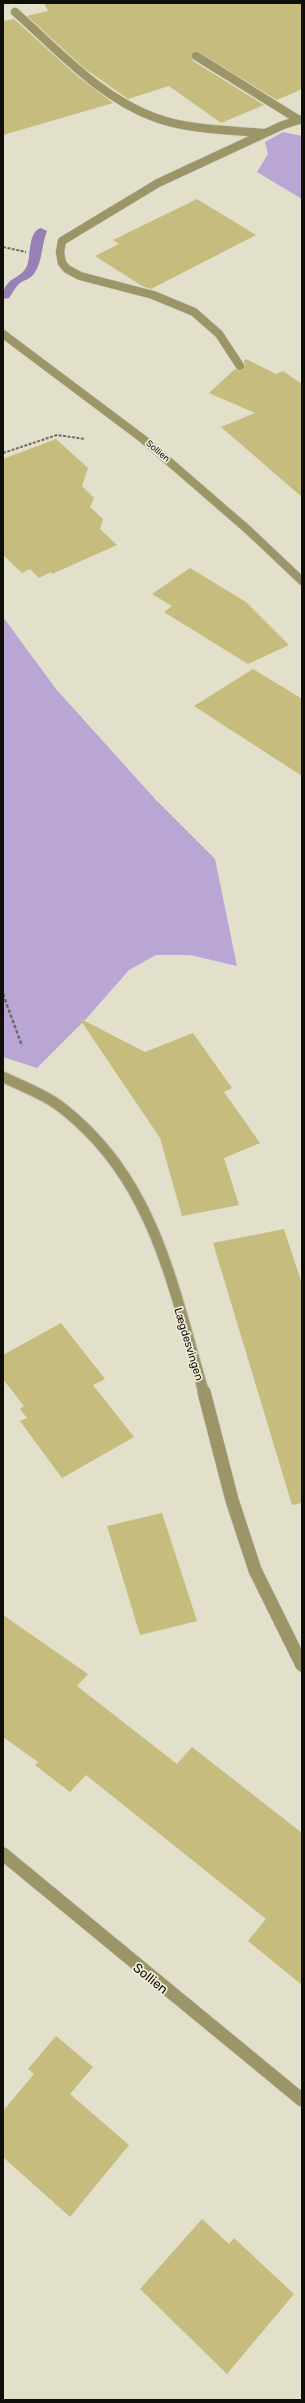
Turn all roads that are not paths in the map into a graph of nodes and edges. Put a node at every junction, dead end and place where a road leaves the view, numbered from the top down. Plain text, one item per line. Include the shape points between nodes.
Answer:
1 (15, 12) dead end
2 (196, 56) dead end
3 (301, 119) edge
4 (265, 134) junction
5 (3, 334) edge
6 (240, 366) dead end
7 (302, 581) edge
8 (3, 1077) edge
9 (302, 1665) edge
10 (3, 1854) edge
11 (302, 2100) edge

1 - 4 street via 118,100 138,110 178,124
2 - 3 street
3 - 4 street
4 - 6 street via 132,197 62,241 60,249 62,264 68,269 91,279 159,296 202,317 224,340
5 - 7 street, Sollien via 143,439 247,528
8 - 9 street, Lægdesvingen via 48,1098 78,1121 105,1148 145,1209 159,1243 208,1406 232,1500 255,1570
10 - 11 street, Sollien

